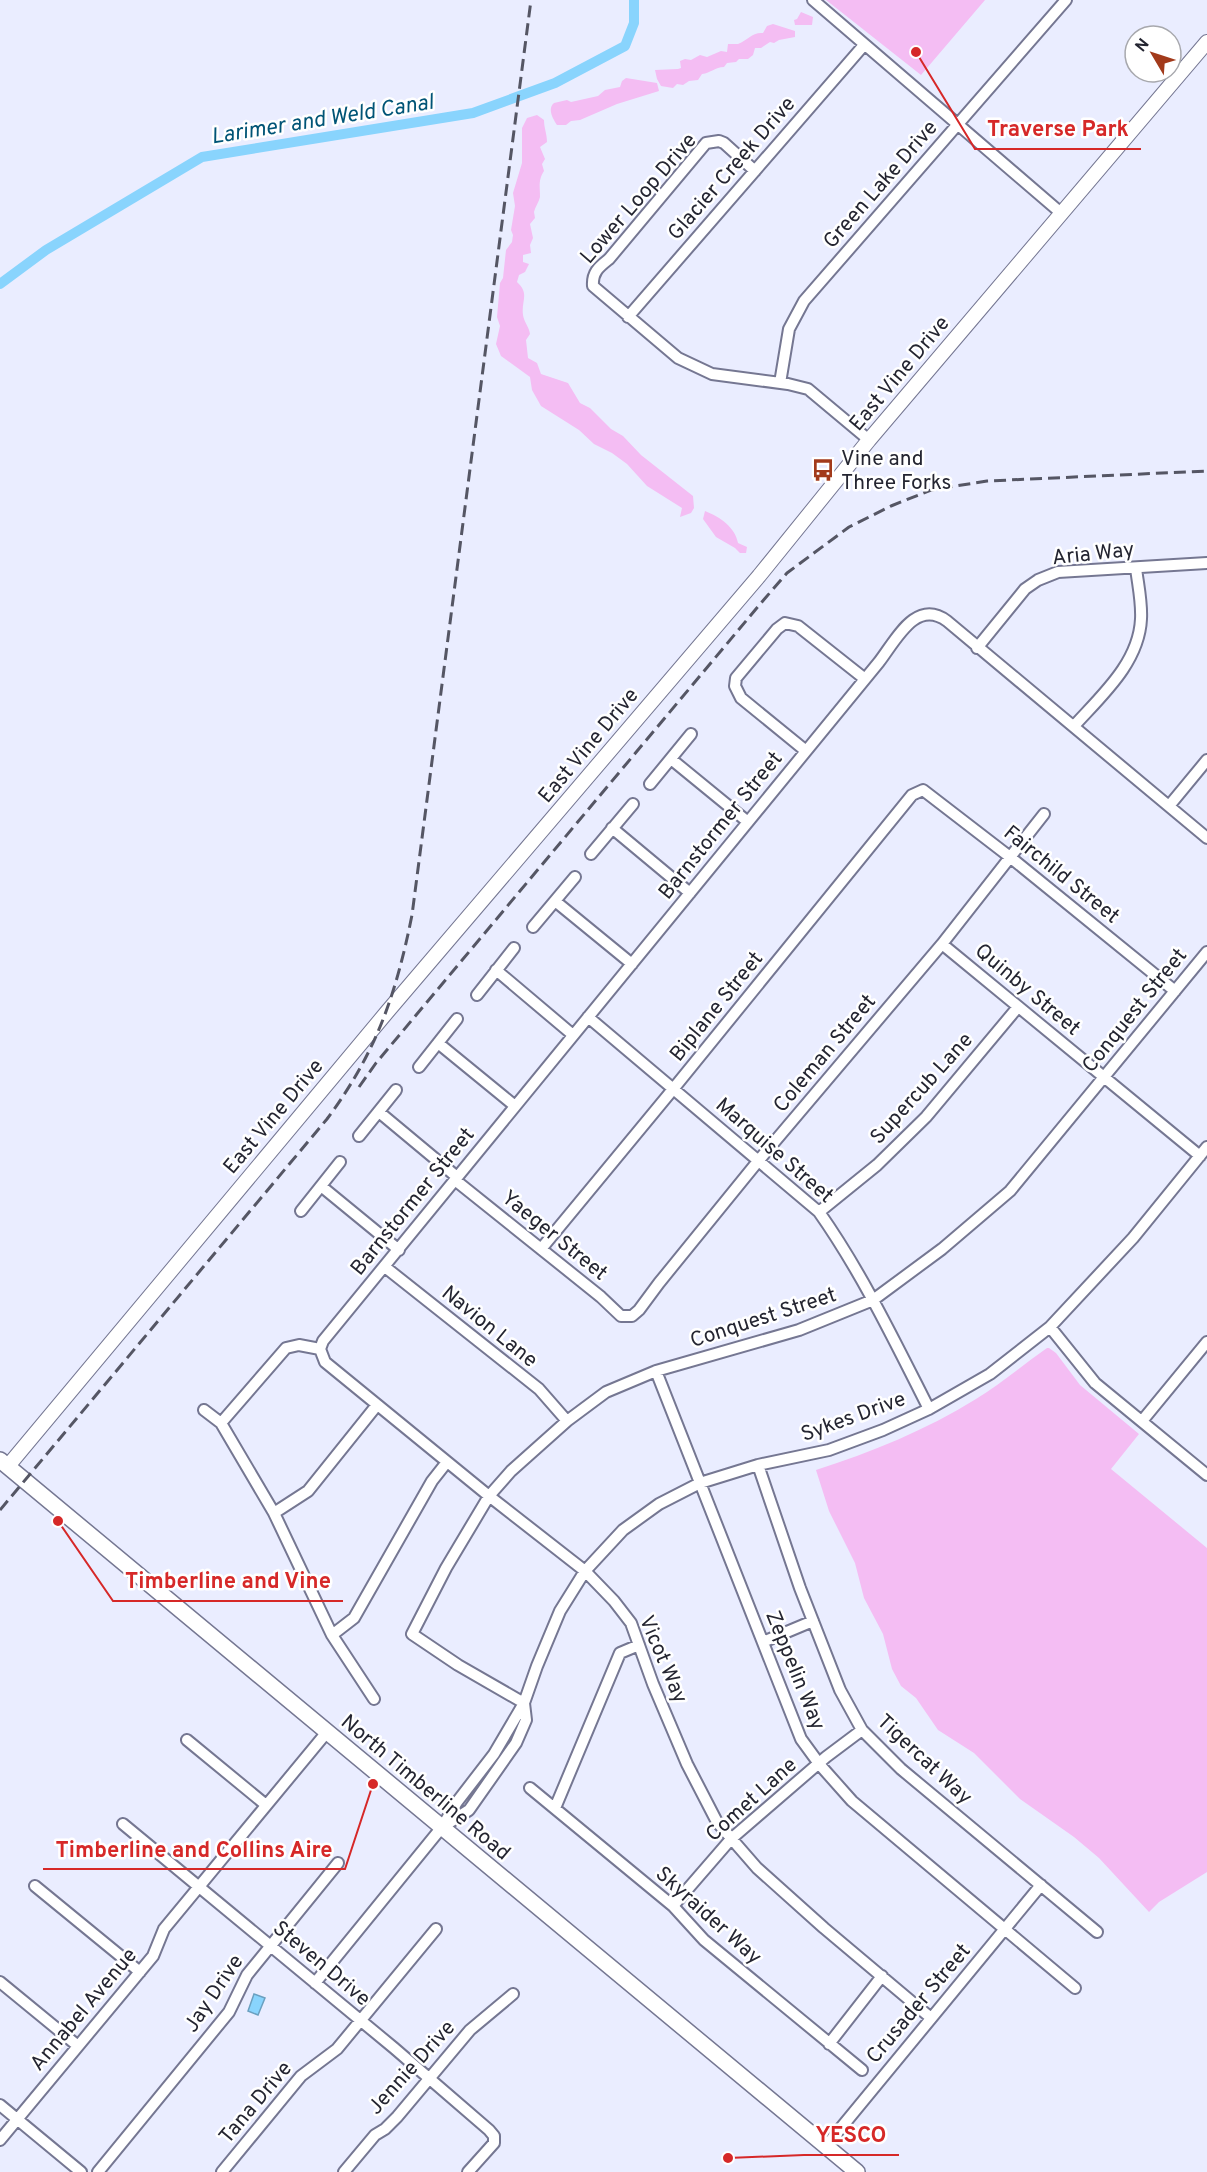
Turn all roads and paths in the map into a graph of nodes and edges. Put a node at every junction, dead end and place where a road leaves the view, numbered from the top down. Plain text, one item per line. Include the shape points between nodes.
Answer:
1 (813, 0) edge
2 (1066, 0) edge
3 (1207, 42) edge
4 (864, 45) junction
5 (957, 124) junction
6 (755, 171) junction
7 (1061, 213) junction
8 (628, 317) junction
9 (780, 383) junction
10 (869, 440) junction
11 (1207, 563) edge
12 (1136, 568) junction
13 (977, 648) junction
14 (865, 679) junction
15 (1074, 726) junction
16 (691, 734) dead end
17 (806, 751) junction
18 (671, 759) junction
19 (1207, 760) edge
20 (650, 784) dead end
21 (923, 790) joint
22 (633, 804) dead end
23 (1169, 806) junction
24 (1044, 814) dead end
25 (748, 822) junction
26 (612, 828) junction
27 (1207, 838) edge
28 (591, 854) dead end
29 (1010, 857) junction
30 (574, 877) dead end
31 (690, 893) junction
32 (555, 901) junction
33 (533, 927) dead end
34 (942, 944) junction
35 (514, 948) dead end
36 (1207, 951) edge
37 (632, 964) junction
38 (496, 970) junction
39 (1175, 991) junction
40 (477, 994) dead end
41 (1018, 1007) junction
42 (588, 1017) junction
43 (457, 1019) dead end
44 (573, 1035) junction
45 (438, 1043) junction
46 (419, 1067) dead end
47 (1104, 1077) junction
48 (674, 1088) junction
49 (396, 1090) dead end
50 (515, 1106) junction
51 (379, 1112) junction
52 (358, 1136) dead end
53 (1203, 1152) edge
54 (759, 1160) junction
55 (340, 1162) dead end
56 (456, 1178) junction
57 (321, 1186) junction
58 (301, 1211) dead end
59 (819, 1212) junction
60 (542, 1249) junction
61 (399, 1250) junction
62 (385, 1267) junction
63 (873, 1300) junction
64 (632, 1316) joint
65 (1050, 1327) junction
66 (1207, 1342) edge
67 (320, 1349) junction
68 (656, 1371) junction
69 (377, 1405) junction
70 (929, 1409) junction
71 (204, 1410) dead end
72 (567, 1421) junction
73 (1142, 1421) junction
74 (221, 1423) junction
75 (447, 1462) junction
76 (758, 1465) junction
77 (3, 1467) edge
78 (1207, 1474) edge
79 (700, 1483) junction
80 (489, 1496) junction
81 (274, 1513) junction
82 (585, 1571) junction
83 (813, 1621) junction
84 (332, 1635) junction
85 (763, 1642) junction
86 (639, 1645) junction
87 (374, 1698) dead end
88 (524, 1703) junction
89 (862, 1730) junction
90 (327, 1732) junction
91 (187, 1740) dead end
92 (820, 1765) junction
93 (530, 1788) dead end
94 (266, 1805) junction
95 (555, 1808) junction
96 (123, 1824) dead end
97 (442, 1827) junction
98 (731, 1839) junction
99 (338, 1863) dead end
100 (1041, 1885) junction
101 (198, 1886) junction
102 (34, 1887) dead end
103 (673, 1906) junction
104 (436, 1929) dead end
105 (1004, 1930) junction
106 (1097, 1932) dead end
107 (270, 1946) junction
108 (140, 1972) junction
109 (882, 1976) junction
110 (0, 1982) edge
111 (315, 1983) junction
112 (1075, 1988) dead end
113 (513, 1994) dead end
114 (931, 2018) junction
115 (360, 2020) junction
116 (829, 2043) junction
117 (78, 2046) junction
118 (862, 2070) dead end
119 (429, 2079) junction
120 (0, 2105) edge
121 (18, 2119) junction
122 (0, 2140) edge
123 (826, 2146) junction
124 (81, 2172) edge
125 (98, 2172) edge
126 (222, 2172) edge
127 (344, 2172) edge
128 (468, 2172) edge
129 (857, 2172) edge

1 - 4 street
2 - 5 street, Green Lake Drive
3 - 7 street, East Vine Drive
4 - 5 street
4 - 6 street, Glacier Creek Drive
5 - 7 street
5 - 9 street, Green Lake Drive via 804,301 789,329
6 - 8 street, Glacier Creek Drive
6 - 8 street, Lower Loop Drive via 724,143 706,143 599,266 593,286
7 - 10 street, East Vine Drive
8 - 9 street via 668,351 703,371
9 - 10 street via 808,389
10 - 77 street, East Vine Drive via 759,576
11 - 12 street, Aria Way
12 - 13 street, Aria Way via 1058,572 1038,580 1025,589
12 - 15 street via 1141,620 1134,648 1123,671
13 - 14 street, Barnstormer Street via 937,613 927,612 910,621
13 - 15 street, Barnstormer Street
14 - 17 street, Barnstormer Street
14 - 17 street via 798,626 786,623 777,628 736,678 741,698
15 - 23 street, Barnstormer Street
16 - 18 street
17 - 25 street, Barnstormer Street
18 - 20 street
18 - 25 street
19 - 23 street
21 - 29 street, Fairchild Street
21 - 48 street, Biplane Street via 912,795
22 - 26 street
23 - 27 street, Barnstormer Street
24 - 29 street, Coleman Street
25 - 31 street, Barnstormer Street
26 - 28 street
26 - 31 street
29 - 34 street, Coleman Street
29 - 39 street, Fairchild Street
30 - 32 street
31 - 37 street, Barnstormer Street
32 - 33 street
32 - 37 street
34 - 41 street, Quinby Street
34 - 54 street, Coleman Street
35 - 38 street
36 - 39 street, Conquest Street
37 - 42 street, Barnstormer Street
38 - 40 street
38 - 44 street
39 - 47 street, Conquest Street
41 - 47 street, Quinby Street
41 - 59 street, Supercub Lane via 926,1117 877,1165
42 - 44 street, Barnstormer Street
42 - 48 street, Marquise Street
43 - 45 street
44 - 50 street, Barnstormer Street
45 - 46 street
45 - 50 street
47 - 53 street, Quinby Street
47 - 63 street, Conquest Street via 1011,1191
48 - 54 street, Marquise Street
48 - 60 street, Biplane Street
49 - 51 street
50 - 56 street, Barnstormer Street
51 - 52 street
51 - 56 street, Yaeger Street
53 - 65 street, Sykes Drive via 1133,1238
54 - 59 street, Marquise Street
54 - 64 street, Coleman Street
55 - 57 street
56 - 60 street, Yaeger Street
56 - 61 street, Barnstormer Street
57 - 58 street
57 - 61 street
59 - 63 street, Marquise Street
60 - 64 street, Yaeger Street via 621,1316
61 - 62 street, Barnstormer Street
62 - 67 street, Barnstormer Street
62 - 72 street, Navion Lane via 539,1389
63 - 68 street, Conquest Street via 799,1330
63 - 70 street, Marquise Street
65 - 70 street, Sykes Drive via 990,1374
65 - 73 street via 1095,1383
66 - 73 street
67 - 69 street, Vicot Way via 325,1362
67 - 74 street via 299,1345 286,1348
68 - 72 street, Conquest Street via 606,1392
68 - 79 street, Zeppelin Way
69 - 75 street, Vicot Way
69 - 81 street via 308,1491
70 - 76 street, Sykes Drive via 829,1450
71 - 74 street
72 - 80 street, Conquest Street
73 - 78 street
74 - 81 street
75 - 80 street, Vicot Way
75 - 84 street via 432,1481 354,1618
76 - 79 street, Sykes Drive
76 - 83 street, Tigercat Way
77 - 90 main road, North Timberline Road
79 - 82 street, Sykes Drive via 659,1504 623,1530
79 - 85 street, Zeppelin Way
80 - 82 street, Vicot Way
80 - 88 street, Conquest Street via 412,1634
81 - 84 street
82 - 86 street, Vicot Way via 631,1623
82 - 88 street, Sykes Drive via 560,1611
83 - 85 street
83 - 89 street, Tigercat Way via 840,1690
84 - 87 street
85 - 92 street, Zeppelin Way via 801,1739
86 - 95 street via 620,1653
86 - 98 street, Vicot Way via 687,1764 717,1822
88 - 97 street, Sykes Drive via 526,1720 501,1766 469,1810
89 - 92 street, Comet Lane
89 - 100 street, Tigercat Way via 901,1769
90 - 94 street, Annabel Avenue
90 - 97 main road, North Timberline Road
91 - 94 street
92 - 98 street, Comet Lane
92 - 105 street, Zeppelin Way via 852,1801
93 - 95 street, Skyraider Way
94 - 101 street, Annabel Avenue
95 - 103 street, Skyraider Way
96 - 101 street, Steven Drive
97 - 111 street, Sykes Drive
97 - 123 main road, North Timberline Road
98 - 103 street, Comet Lane
98 - 109 street, Vicot Way via 757,1868
99 - 107 street, Jay Drive
100 - 105 street, Crusader Street
100 - 106 street, Tigercat Way
101 - 107 street, Steven Drive
101 - 108 street, Annabel Avenue via 164,1929 153,1956
102 - 108 street
103 - 116 street, Skyraider Way via 704,1940
104 - 115 street
105 - 112 street, Zeppelin Way
105 - 114 street, Crusader Street
107 - 111 street, Steven Drive
107 - 125 street, Jay Drive via 247,1975 229,2012
108 - 117 street, Annabel Avenue
109 - 114 street, Vicot Way
109 - 116 street
110 - 117 street
111 - 115 street, Steven Drive
113 - 119 street, Jennie Drive via 470,2030
114 - 123 street, Crusader Street
115 - 119 street, Steven Drive
115 - 126 street, Tana Drive via 330,2055 301,2076
116 - 118 street, Skyraider Way
117 - 121 street, Annabel Avenue
119 - 127 street, Jennie Drive
119 - 128 street, Steven Drive via 494,2136 491,2148
120 - 121 street
121 - 122 street, Annabel Avenue
121 - 124 street
123 - 129 main road, North Timberline Road

